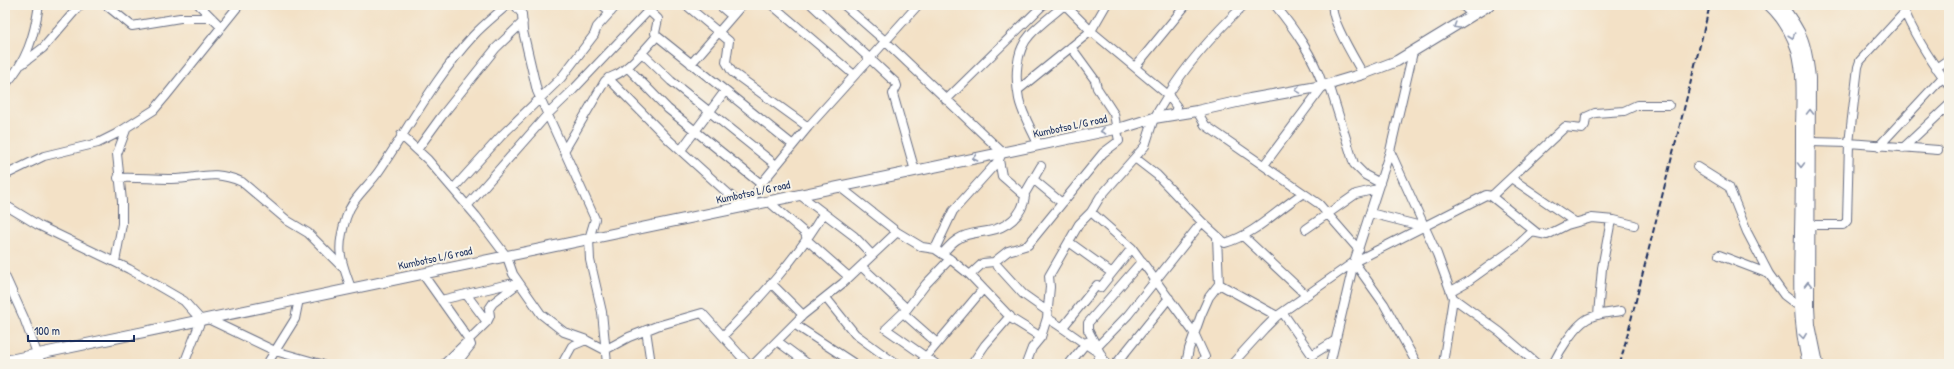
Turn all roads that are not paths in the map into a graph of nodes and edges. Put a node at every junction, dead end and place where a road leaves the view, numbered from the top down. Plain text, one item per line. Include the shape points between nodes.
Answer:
1 (39, 5) edge
2 (80, 5) edge
3 (106, 5) edge
4 (199, 5) edge
5 (239, 5) edge
6 (507, 5) edge
7 (515, 5) edge
8 (602, 5) edge
9 (617, 5) edge
10 (686, 5) edge
11 (719, 5) edge
12 (742, 5) edge
13 (772, 5) edge
14 (812, 5) edge
15 (844, 5) edge
16 (918, 5) edge
17 (1043, 5) edge
18 (1065, 5) edge
19 (1106, 5) edge
20 (1186, 5) edge
21 (1244, 5) edge
22 (1276, 5) edge
23 (1333, 5) edge
24 (1462, 5) edge
25 (1489, 5) edge
26 (1769, 5) edge
27 (1781, 5) edge
28 (646, 7) edge
29 (1904, 8) edge
30 (611, 12) junction
31 (1473, 15) junction
32 (732, 16) junction
33 (212, 18) junction
34 (523, 22) junction
35 (221, 27) junction
36 (1091, 31) junction
37 (718, 32) junction
38 (657, 36) junction
39 (885, 41) junction
40 (1071, 47) junction
41 (1413, 52) junction
42 (642, 53) junction
43 (870, 58) junction
44 (1949, 59) edge
45 (691, 64) junction
46 (20, 66) junction
47 (627, 67) junction
48 (1135, 67) junction
49 (1936, 68) junction
50 (1363, 74) junction
51 (854, 75) junction
52 (1943, 77) junction
53 (608, 78) junction
54 (5, 85) edge
55 (1326, 85) junction
56 (1949, 85) edge
57 (1018, 90) junction
58 (725, 91) junction
59 (1168, 96) junction
60 (540, 98) junction
61 (946, 100) junction
62 (1669, 106) dead end
63 (1949, 106) edge
64 (1197, 111) junction
65 (710, 112) junction
66 (1174, 114) junction
67 (547, 115) junction
68 (1154, 118) junction
69 (127, 127) junction
70 (808, 127) junction
71 (1118, 128) junction
72 (695, 132) junction
73 (401, 135) junction
74 (1810, 142) junction
75 (1849, 143) junction
76 (1038, 144) junction
77 (792, 145) junction
78 (1879, 146) junction
79 (1903, 148) junction
80 (417, 150) junction
81 (681, 150) junction
82 (1938, 150) dead end
83 (564, 151) junction
84 (1390, 151) junction
85 (1001, 156) junction
86 (1135, 158) junction
87 (776, 165) junction
88 (1264, 165) junction
89 (1041, 166) dead end
90 (1697, 167) dead end
91 (915, 171) junction
92 (5, 175) edge
93 (118, 178) junction
94 (1512, 178) junction
95 (1033, 179) junction
96 (761, 184) junction
97 (1379, 186) junction
98 (840, 187) junction
99 (453, 189) junction
100 (1302, 194) junction
101 (800, 195) junction
102 (1024, 195) junction
103 (1490, 196) junction
104 (768, 201) junction
105 (1062, 204) junction
106 (5, 205) edge
107 (467, 206) junction
108 (746, 206) junction
109 (1091, 212) junction
110 (1370, 213) junction
111 (823, 214) junction
112 (1328, 214) junction
113 (1611, 220) junction
114 (1202, 222) junction
115 (1576, 222) junction
116 (1634, 225) dead end
117 (1810, 225) junction
118 (1424, 227) junction
119 (1306, 229) dead end
120 (897, 232) junction
121 (1537, 232) junction
122 (1243, 236) junction
123 (1217, 237) junction
124 (588, 239) junction
125 (807, 240) junction
126 (1069, 242) junction
127 (1132, 248) junction
128 (1359, 250) junction
129 (938, 252) junction
130 (872, 255) junction
131 (1719, 255) dead end
132 (507, 257) junction
133 (950, 259) junction
134 (1142, 261) junction
135 (115, 262) junction
136 (994, 262) junction
137 (1354, 262) junction
138 (861, 266) junction
139 (343, 267) junction
140 (1112, 272) junction
141 (422, 273) junction
142 (1769, 274) junction
143 (970, 275) junction
144 (5, 276) edge
145 (849, 277) junction
146 (1156, 280) junction
147 (771, 282) junction
148 (1219, 284) junction
149 (517, 285) junction
150 (351, 288) junction
151 (8, 289) edge
152 (982, 289) junction
153 (466, 294) junction
154 (1306, 295) junction
155 (1452, 295) junction
156 (826, 298) junction
157 (1169, 298) junction
158 (299, 300) junction
159 (441, 300) junction
160 (1801, 308) junction
161 (905, 311) junction
162 (1622, 311) dead end
163 (1047, 314) junction
164 (1280, 314) junction
165 (803, 315) junction
166 (1598, 315) junction
167 (1010, 316) junction
168 (205, 320) junction
169 (487, 322) junction
170 (794, 324) junction
171 (1063, 327) junction
172 (646, 330) junction
173 (1194, 333) junction
174 (723, 336) junction
175 (1041, 337) junction
176 (1092, 337) junction
177 (468, 338) junction
178 (586, 340) junction
179 (1336, 340) junction
180 (777, 341) junction
181 (937, 343) junction
182 (1085, 345) junction
183 (605, 350) junction
184 (1099, 350) junction
185 (275, 351) junction
186 (37, 353) junction
187 (5, 361) edge
188 (923, 361) edge
189 (40, 364) edge
190 (184, 364) edge
191 (267, 364) edge
192 (321, 364) edge
193 (444, 364) edge
194 (456, 364) edge
195 (562, 364) edge
196 (608, 364) edge
197 (651, 364) edge
198 (748, 364) edge
199 (754, 364) edge
200 (808, 364) edge
201 (855, 364) edge
202 (896, 364) edge
203 (936, 364) edge
204 (972, 364) edge
205 (1026, 364) edge
206 (1070, 364) edge
207 (1095, 364) edge
208 (1106, 364) edge
209 (1116, 364) edge
210 (1186, 364) edge
211 (1200, 364) edge
212 (1232, 364) edge
213 (1330, 364) edge
214 (1417, 364) edge
215 (1443, 364) edge
216 (1537, 364) edge
217 (1553, 364) edge
218 (1808, 364) edge
219 (1818, 364) edge

1 - 46 street via 28,51
2 - 46 street via 43,48
3 - 33 street via 132,26 180,18
4 - 33 street
5 - 35 street
6 - 73 street via 473,36
7 - 34 street via 522,14
8 - 30 street
9 - 30 street
10 - 37 street
11 - 32 street
12 - 32 street
13 - 51 street
14 - 43 street
15 - 39 street
16 - 39 street
17 - 61 street
18 - 36 street
18 - 57 street via 1022,45 1018,57
19 - 36 street
20 - 48 street
21 - 59 street via 1195,58
22 - 55 street via 1300,37
23 - 50 street via 1335,19
24 - 31 street
25 - 31 main road, Kumbotso L/G road
26 -> 160 main road via 1789,28 1801,72
74 -> 27 main road via 1810,78 1806,48 1797,26
28 - 38 street via 658,18 655,33
28 - 67 street
29 - 49 street
29 - 75 street via 1860,61
30 - 60 street via 597,27 594,36 561,78
31 -> 41 main road, Kumbotso L/G road
32 - 37 street
33 - 35 street
34 - 60 street
34 - 80 street via 496,48
35 - 69 street via 154,110
36 - 40 street
36 - 48 street
37 - 45 street
37 - 70 street via 730,41 726,62 732,72
38 - 42 street
38 - 45 street
39 - 43 street
39 - 61 street
40 - 57 street
40 - 71 street via 1095,80 1097,88 1114,114
41 - 50 main road, Kumbotso L/G road
41 - 84 street
42 - 47 street
42 - 65 street via 671,81
43 - 51 street
43 - 91 street via 897,86 893,94
44 - 49 street
45 - 58 street
46 - 54 street
47 - 53 street via 620,74
47 - 72 street via 668,109
48 - 59 street
49 - 52 street
50 - 55 main road, Kumbotso L/G road
51 - 70 street
52 - 56 street
52 - 78 street
53 - 81 street
53 - 83 street via 598,89
55 -> 64 main road, Kumbotso L/G road
55 - 88 street
55 - 97 street via 1354,164
57 - 76 street via 1019,101
58 - 65 street
58 - 77 street
59 - 66 street via 1177,107
59 - 68 street
60 - 67 street
60 - 99 street
61 - 85 street
62 - 94 street via 1641,105 1624,111 1590,115 1586,117 1582,128 1565,127
63 - 79 street
64 - 66 main road, Kumbotso L/G road
64 - 88 street via 1205,125
65 - 72 street
65 - 87 street
66 - 68 main road, Kumbotso L/G road
67 - 83 street
67 - 107 street
68 - 71 main road, Kumbotso L/G road
68 - 86 street via 1145,146
69 - 92 street via 98,142 44,156
69 - 93 street via 117,154
70 - 77 street
71 -> 76 main road, Kumbotso L/G road
71 - 105 street via 1119,141 1103,153
72 - 81 street
72 - 96 street
73 - 80 street
73 - 139 street via 380,170 357,196 346,217 339,256
74 - 75 street
74 - 117 main road
75 - 78 street
75 - 117 street via 1847,221 1843,225
76 - 85 main road, Kumbotso L/G road
77 - 87 street
78 - 79 street
79 - 82 street
80 - 99 street
81 - 108 street
83 - 124 street via 594,219
84 - 97 street
84 - 118 street
85 -> 91 main road, Kumbotso L/G road
85 - 102 street via 1002,176
85 - 129 street via 953,211
86 - 109 street via 1100,197
86 - 114 street via 1157,175
87 - 96 street
88 - 100 street
89 - 95 street
90 - 142 street via 1729,187 1747,232
91 - 98 main road, Kumbotso L/G road
93 - 135 street via 122,224
93 - 139 street via 142,176 169,179 211,174 242,182 288,221 308,233
94 - 103 street
94 - 115 street
95 - 102 street
95 - 105 street
96 - 108 street
97 - 110 street
97 - 112 street via 1356,194
98 - 101 main road, Kumbotso L/G road
98 - 120 street
99 - 107 street
100 - 112 street
100 - 122 street
101 - 104 main road, Kumbotso L/G road
101 - 111 street
102 - 129 street via 1024,205 1009,224 958,238
103 - 118 street via 1486,195
103 - 121 street
104 - 108 main road, Kumbotso L/G road
104 - 125 street via 805,233
105 - 136 street via 1028,245 1008,251
106 - 135 street via 38,225
107 - 132 street
108 - 124 main road, Kumbotso L/G road
109 - 126 street via 1079,224
109 - 127 street
110 - 118 street
110 - 128 street
111 - 125 street
111 - 130 street via 854,236
112 - 119 street
112 - 128 street
113 - 115 street via 1592,218
113 - 116 street
113 - 166 street via 1602,268
114 - 123 street
114 - 146 street
115 - 121 street via 1547,235
219 -> 117 main road via 1810,325
118 - 137 street
118 - 155 street
120 - 129 street via 922,247
120 - 130 street
121 - 155 street via 1532,232
122 - 123 street via 1225,242
122 - 154 street
123 - 148 street
124 - 132 main road, Kumbotso L/G road
124 - 183 street via 602,312
125 - 145 street
125 - 147 street
126 - 140 street
126 - 163 street via 1049,276
127 - 134 street
127 - 140 street
128 - 137 street
129 - 133 street
130 - 138 street
131 - 142 street
132 - 141 main road, Kumbotso L/G road
132 - 149 street
133 - 143 street
133 - 161 street
134 - 146 street
134 - 176 street via 1088,323
135 - 168 street via 184,301
136 - 143 street via 983,263
136 - 163 street via 1022,294
137 - 154 street
137 - 179 street
137 - 214 street via 1384,304
138 - 145 street
138 - 161 street
139 - 150 street
140 - 171 street via 1100,288 1097,285
141 - 150 main road, Kumbotso L/G road
141 - 159 street
142 - 160 street via 1784,294
143 - 152 street
144 - 151 street
145 - 156 street
146 - 157 street
146 - 184 street
147 - 165 street
147 - 174 street
148 - 164 street
148 - 173 street via 1209,297
149 - 153 street via 509,284
149 - 169 street via 493,303 489,309 490,316
149 - 178 street via 554,326
150 - 158 main road, Kumbotso L/G road
151 - 186 street via 24,318
152 - 167 street
152 - 181 street
153 - 159 street
153 - 169 street
154 - 164 street
155 - 215 street
155 - 216 street
156 - 165 street
156 - 202 street via 855,334
157 - 173 street
157 - 209 street
158 - 168 main road, Kumbotso L/G road
158 - 185 street via 295,319
159 - 177 street
160 -> 218 main road
161 - 181 street
161 - 188 street via 888,326 887,331
162 - 166 street
163 - 171 street
163 - 175 street
164 - 179 street via 1312,355
164 - 212 street
165 - 170 street
166 - 217 street via 1582,323 1559,352
167 - 175 street via 1024,328
167 - 204 street via 984,345
168 - 185 street
168 - 186 main road, Kumbotso L/G road
168 - 190 street
169 - 177 street
170 - 180 street
170 - 201 street
171 - 182 street
172 - 174 street via 702,313
172 - 183 street
172 - 197 street
173 - 210 street
173 - 211 street via 1205,357
174 - 198 street
175 - 205 street via 1032,348
176 - 182 street
176 - 184 street
177 - 193 street
177 - 194 street via 472,345
178 - 183 street
178 - 195 street via 572,346
179 - 213 street
180 - 199 street
180 - 200 street
181 - 188 street
182 - 184 street
182 - 206 street
183 - 196 street
184 - 207 street
184 - 208 street
185 - 191 street
185 - 192 street
186 - 187 main road, Kumbotso L/G road
186 - 189 street
188 - 203 street

